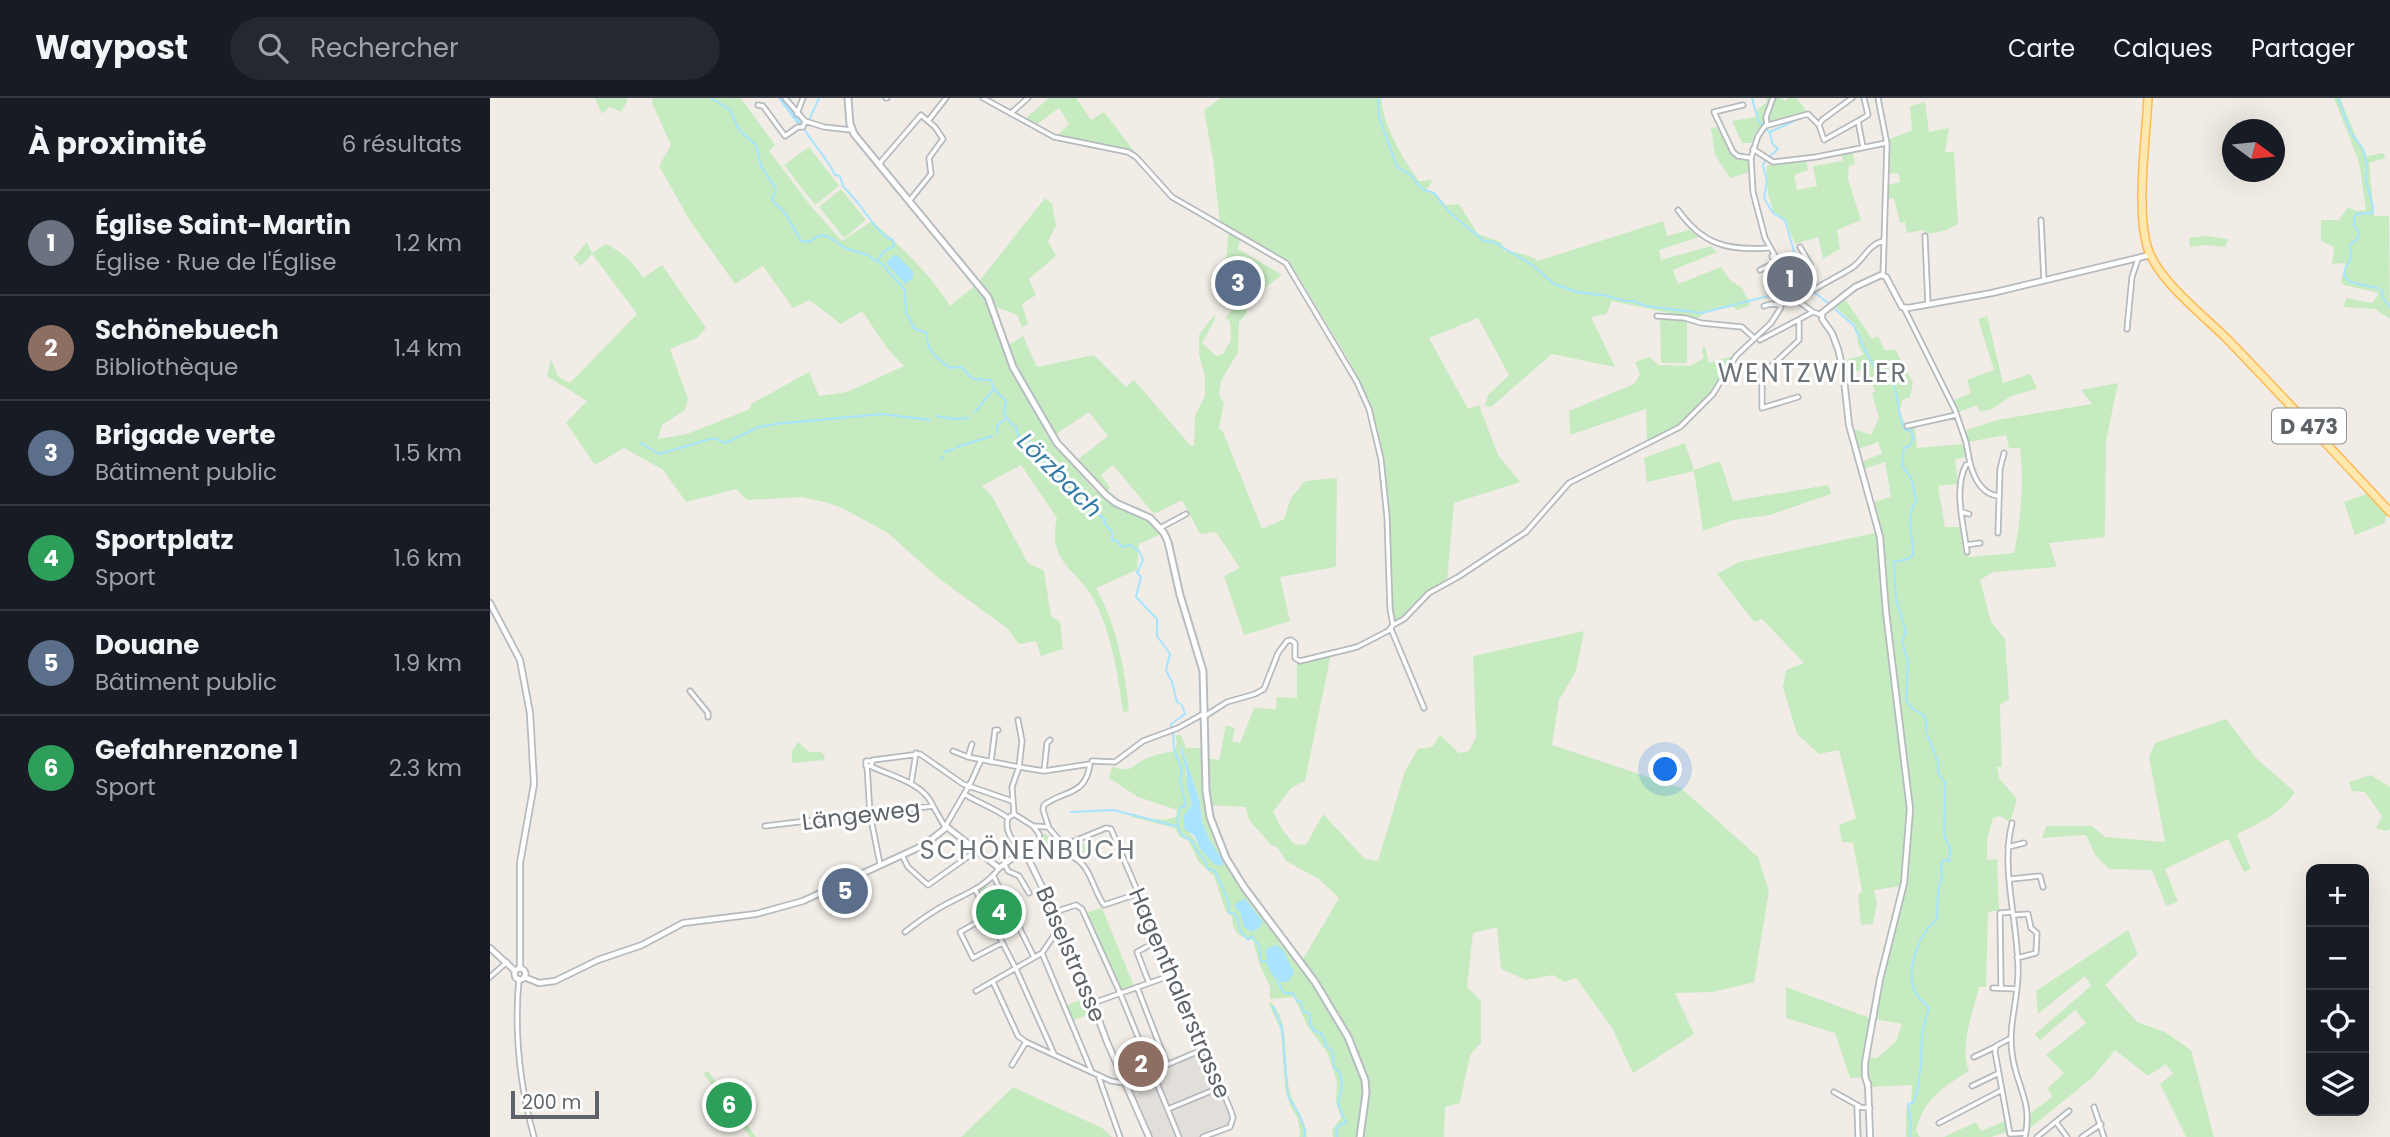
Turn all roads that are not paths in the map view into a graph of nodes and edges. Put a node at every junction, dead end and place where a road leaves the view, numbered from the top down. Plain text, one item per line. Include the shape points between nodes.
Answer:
1 (785, 98) edge
2 (803, 98) edge
3 (848, 98) edge
4 (946, 98) edge
5 (983, 98) edge
6 (1028, 98) edge
7 (1773, 98) edge
8 (1852, 98) edge
9 (1864, 98) edge
10 (1878, 98) edge
11 (2148, 98) edge
12 (758, 105) dead end
13 (1743, 105) dead end
14 (1010, 113) junction
15 (797, 114) junction
16 (805, 121) junction
17 (928, 121) junction
18 (1858, 121) junction
19 (1819, 125) junction
20 (1765, 127) junction
21 (852, 130) junction
22 (1886, 143) junction
23 (1863, 147) junction
24 (1754, 149) junction
25 (1751, 158) junction
26 (879, 164) junction
27 (910, 200) junction
28 (1678, 210) dead end
29 (2040, 220) dead end
30 (1925, 236) dead end
31 (1883, 241) junction
32 (1800, 247) dead end
33 (1770, 250) junction
34 (2150, 255) junction
35 (2138, 258) junction
36 (1775, 263) junction
37 (1760, 270) dead end
38 (1781, 272) junction
39 (1883, 275) junction
40 (2044, 281) junction
41 (1813, 289) junction
42 (1786, 292) junction
43 (1799, 301) junction
44 (1781, 305) junction
45 (1928, 305) junction
46 (1764, 306) dead end
47 (1904, 308) junction
48 (1813, 312) junction
49 (1822, 315) junction
50 (1657, 316) dead end
51 (1799, 321) junction
52 (2127, 329) dead end
53 (1757, 339) junction
54 (1798, 397) dead end
55 (1956, 415) junction
56 (1907, 426) dead end
57 (2004, 453) dead end
58 (1970, 463) junction
59 (1999, 496) junction
60 (1962, 512) junction
61 (2390, 512) edge
62 (1186, 514) dead end
63 (1969, 514) dead end
64 (1160, 528) junction
65 (1998, 533) dead end
66 (1980, 543) dead end
67 (1966, 544) junction
68 (1967, 552) dead end
69 (490, 603) edge
70 (1392, 627) junction
71 (690, 691) dead end
72 (1424, 708) dead end
73 (1213, 711) junction
74 (1205, 713) junction
75 (708, 717) dead end
76 (1018, 720) dead end
77 (998, 730) dead end
78 (1050, 740) dead end
79 (972, 744) dead end
80 (953, 751) dead end
81 (916, 753) junction
82 (968, 757) junction
83 (981, 760) junction
84 (992, 762) junction
85 (1091, 763) junction
86 (869, 765) junction
87 (1019, 767) junction
88 (1044, 771) junction
89 (911, 784) junction
90 (969, 785) junction
91 (964, 794) junction
92 (1012, 801) junction
93 (933, 806) junction
94 (870, 814) junction
95 (1014, 814) junction
96 (1008, 818) junction
97 (2012, 823) dead end
98 (1033, 825) junction
99 (765, 826) dead end
100 (945, 827) junction
101 (1048, 827) junction
102 (2024, 843) dead end
103 (1041, 846) junction
104 (2008, 847) junction
105 (976, 851) junction
106 (1022, 851) junction
107 (902, 855) junction
108 (881, 865) junction
109 (1004, 865) junction
110 (999, 868) junction
111 (993, 876) junction
112 (2011, 879) junction
113 (2043, 887) dead end
114 (975, 889) junction
115 (1029, 893) dead end
116 (1138, 894) junction
117 (1055, 912) junction
118 (2014, 914) junction
119 (988, 916) junction
120 (1059, 920) junction
121 (905, 932) dead end
122 (1158, 941) junction
123 (1002, 943) junction
124 (490, 948) edge
125 (1042, 953) junction
126 (1034, 957) junction
127 (2017, 958) junction
128 (507, 962) junction
129 (518, 969) junction
130 (1016, 969) junction
131 (1172, 975) junction
132 (490, 977) edge
133 (521, 978) junction
134 (993, 982) junction
135 (1149, 983) junction
136 (1137, 988) junction
137 (1993, 988) dead end
138 (2001, 988) junction
139 (2017, 989) junction
140 (976, 992) dead end
141 (1121, 993) junction
142 (1093, 1003) junction
143 (2011, 1038) junction
144 (1026, 1042) junction
145 (1996, 1047) junction
146 (1204, 1049) junction
147 (1055, 1055) junction
148 (1974, 1057) dead end
149 (1167, 1064) junction
150 (1012, 1065) dead end
151 (1153, 1071) junction
152 (1091, 1072) junction
153 (1999, 1073) junction
154 (1098, 1075) junction
155 (1124, 1083) junction
156 (1972, 1086) dead end
157 (1221, 1087) junction
158 (2002, 1090) junction
159 (1834, 1092) dead end
160 (1859, 1106) junction
161 (2094, 1107) dead end
162 (1870, 1108) junction
163 (1168, 1109) junction
164 (2069, 1111) dead end
165 (2056, 1122) junction
166 (1939, 1123) dead end
167 (2101, 1124) junction
168 (2026, 1135) edge
169 (534, 1137) edge
170 (1121, 1137) edge
171 (1149, 1137) edge
172 (1179, 1137) edge
173 (1203, 1137) edge
174 (1360, 1137) edge
175 (1858, 1137) edge
176 (1870, 1137) edge
177 (2037, 1137) edge
178 (2067, 1137) edge
179 (2082, 1137) edge
180 (2104, 1137) edge

1 - 15 street
2 - 15 street
3 - 21 main road
4 - 17 street
5 - 14 street
6 - 14 street
7 - 20 street
8 - 19 street
9 - 18 street via 1868,115
10 - 22 street
11 - 34 main road, D 473 via 2144,227
12 - 16 street via 785,135 803,127
13 - 25 street via 1714,112 1733,152
14 - 70 street via 1054,137 1128,152 1172,197 1286,263 1369,409 1386,501
15 - 16 street
16 - 21 street
17 - 26 street via 921,116
17 - 27 street via 943,139 929,158 931,174
18 - 19 street via 1825,141
18 - 23 street
19 - 20 street via 1808,114
20 - 24 street
21 - 26 main road
22 - 23 street
22 - 31 street
23 - 24 street via 1773,162
24 - 25 street
25 - 33 street via 1753,192
26 - 27 main road
27 - 64 main road via 988,296 1013,367 1056,443 1106,495
28 - 33 street via 1694,230 1713,242
29 - 40 street
30 - 45 street
31 - 39 street
31 - 41 street via 1853,267
32 - 41 street via 1810,264
33 - 36 street
33 - 38 street
34 - 35 street
34 - 61 main road, D 473 via 2171,283
35 - 40 street
35 - 52 street
36 - 37 street
36 - 38 street
38 - 42 street
39 - 47 street
39 - 49 street via 1862,283
40 - 45 street
41 - 43 street
42 - 43 street
42 - 44 street
43 - 48 street
44 - 46 street
44 - 53 street
45 - 47 street
47 - 55 street
48 - 49 street
48 - 51 street
49 - 162 street via 1842,365 1849,425 1880,537 1910,809 1904,883 1866,1058
50 - 53 street via 1742,327
51 - 53 street
51 - 54 street via 1799,340 1762,375 1762,408
53 - 70 street via 1734,358 1715,391 1676,430 1569,483 1526,532 1429,593
55 - 56 street
55 - 58 street
57 - 59 street
58 - 59 street via 1984,491
58 - 60 street via 1963,472
59 - 65 street
60 - 63 street
60 - 67 street
62 - 64 street
64 - 74 main road via 1168,542 1203,671
66 - 67 street
67 - 68 street
69 - 129 street via 520,660 530,713 534,784 520,863
70 - 72 street
70 - 73 street via 1357,647 1304,661 1296,660 1295,643 1287,640 1264,689
71 - 75 street
73 - 74 street
73 - 74 street
74 - 85 street via 1143,741 1115,762
74 - 174 main road via 1210,817 1226,858 1244,887 1315,982 1348,1037 1365,1080
76 - 87 street via 1022,741
77 - 84 street
78 - 88 street
79 - 82 street
80 - 82 street
81 - 86 street
81 - 89 street
81 - 90 street
82 - 83 street
83 - 84 street
83 - 90 street
84 - 87 street
85 - 88 street
85 - 101 street via 1079,788 1044,805
86 - 89 street
86 - 94 street
87 - 88 street
87 - 92 street
89 - 93 street via 924,792
90 - 91 street
90 - 92 street
91 - 96 street
91 - 100 street
92 - 95 street
93 - 94 street, Längeweg
93 - 100 street, Längeweg
94 - 99 street, Längeweg
94 - 108 street
95 - 96 street
95 - 98 street
96 - 106 street via 1009,835
97 - 104 street
98 - 101 street
98 - 103 street
100 - 105 street
100 - 107 street via 930,841
101 - 116 street, Hagenthalerstrasse via 1067,844 1111,830
102 - 104 street
103 - 106 street via 1030,845
103 - 116 street via 1080,862 1104,905
104 - 112 street
105 - 107 street via 928,885
105 - 110 street
106 - 109 street
106 - 117 street, Baselstrasse
107 - 108 street
108 - 133 street via 778,909 683,923 555,981
109 - 110 street
109 - 115 street via 1019,876
110 - 111 street
111 - 114 street
111 - 126 street
112 - 113 street via 2040,876
112 - 118 street
114 - 119 street
114 - 121 street
116 - 122 street, Hagenthalerstrasse
117 - 120 street, Baselstrasse
117 - 141 street via 1080,907
118 - 127 street
118 - 127 street via 2029,915 2037,933 2037,952
118 - 138 street via 2000,913
119 - 123 street
119 - 123 street via 960,932 973,958
120 - 125 street
120 - 142 street, Baselstrasse
122 - 131 street, Hagenthalerstrasse
122 - 135 street via 1137,951
123 - 130 street
124 - 128 street
125 - 126 street
125 - 152 street
126 - 130 street
127 - 139 street
128 - 129 street
128 - 132 street
129 - 133 street via 515,976
129 - 133 street via 525,972
130 - 134 street
130 - 147 street
131 - 135 street
131 - 146 street, Hagenthalerstrasse
133 - 169 street via 520,1057
134 - 140 street
134 - 144 street via 1017,1035
135 - 136 street
136 - 141 street
136 - 149 street
137 - 138 street
138 - 139 street
139 - 143 street
141 - 142 street
141 - 151 street
142 - 155 street, Baselstrasse
143 - 145 street
143 - 168 street via 2014,1065 2027,1103
144 - 147 street
144 - 150 street
145 - 148 street
145 - 153 street
146 - 149 street
146 - 157 street, Hagenthalerstrasse
147 - 152 street
149 - 151 street
151 - 155 street
151 - 163 street
152 - 154 street
153 - 156 street
153 - 158 street
154 - 155 street
154 - 170 street
155 - 171 street, Baselstrasse
157 - 163 street
157 - 173 street, Hagenthalerstrasse via 1233,1118 1230,1128
158 - 166 street
158 - 168 street via 2010,1134
159 - 160 street
160 - 162 street
160 - 175 street
161 - 167 street
162 - 176 street
163 - 172 street
164 - 165 street
165 - 177 street
165 - 178 street
167 - 179 street
167 - 180 street

